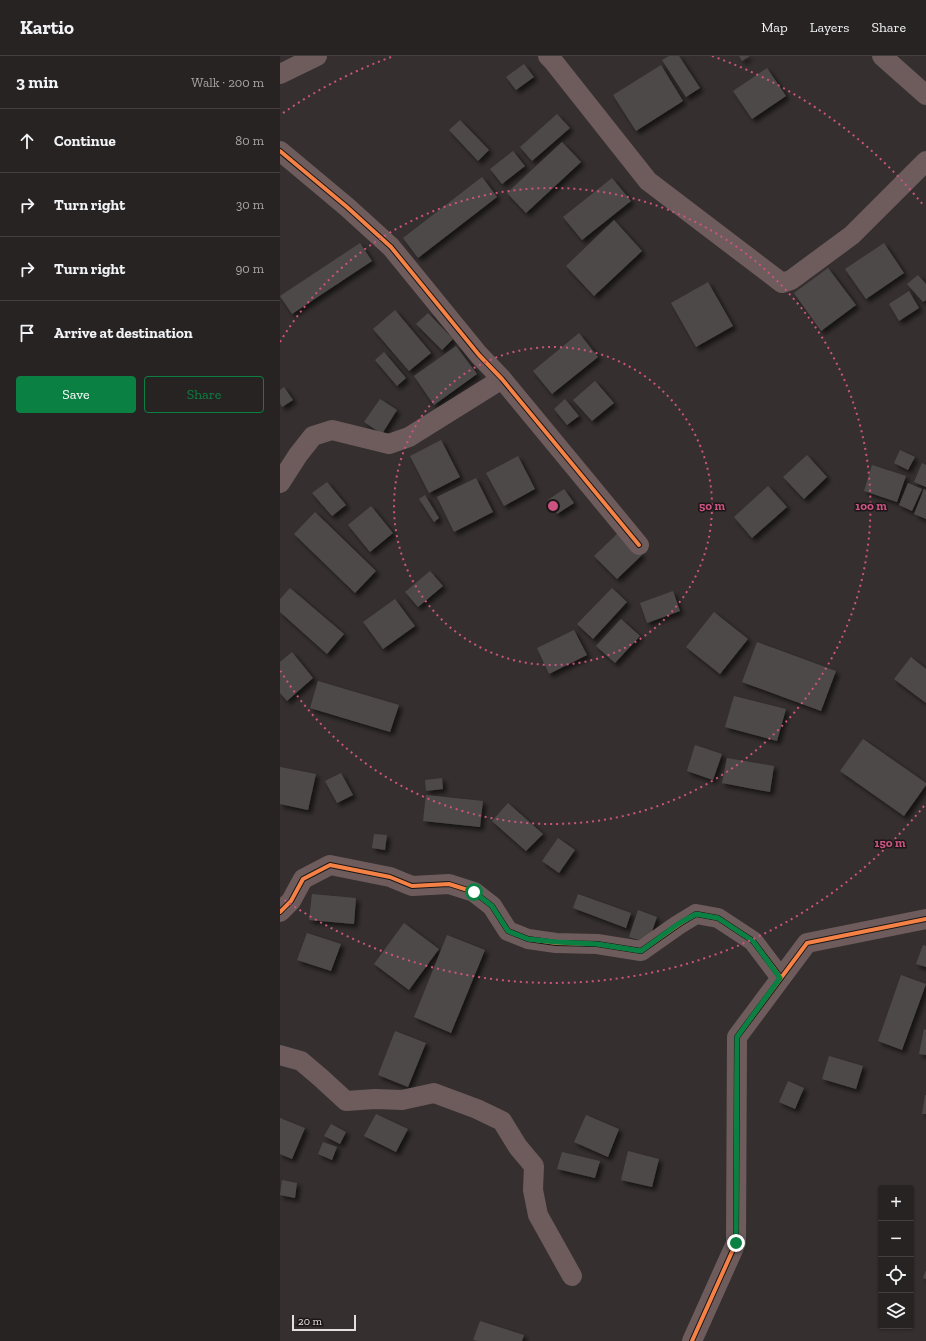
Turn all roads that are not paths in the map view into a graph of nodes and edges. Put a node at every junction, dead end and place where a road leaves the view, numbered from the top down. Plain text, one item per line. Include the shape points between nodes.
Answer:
1 (317, 56) edge
2 (548, 56) edge
3 (890, 58) edge
4 (280, 74) edge
5 (926, 95) edge
6 (280, 151) edge
7 (926, 161) edge
8 (502, 380) junction
9 (280, 483) edge
10 (639, 545) dead end
11 (280, 912) edge
12 (926, 919) edge
13 (780, 978) junction
14 (280, 1055) edge
15 (572, 1276) dead end
16 (692, 1341) edge

1 - 4 street
2 - 7 street via 648,181 782,283 791,280 852,235
3 - 5 street
6 - 8 street via 391,247
8 - 9 street via 409,437 389,444 332,430 313,436
8 - 10 street
11 - 13 street via 292,901 303,880 330,865 390,877 412,886 449,884 474,892 492,906 508,931 528,939 597,944 641,951 696,914 718,918 753,941
12 - 13 street via 807,943
13 - 16 street via 737,1037 736,1243
14 - 15 street via 301,1061 346,1101 402,1100 434,1093 502,1121 518,1147 534,1166 533,1190 538,1214

